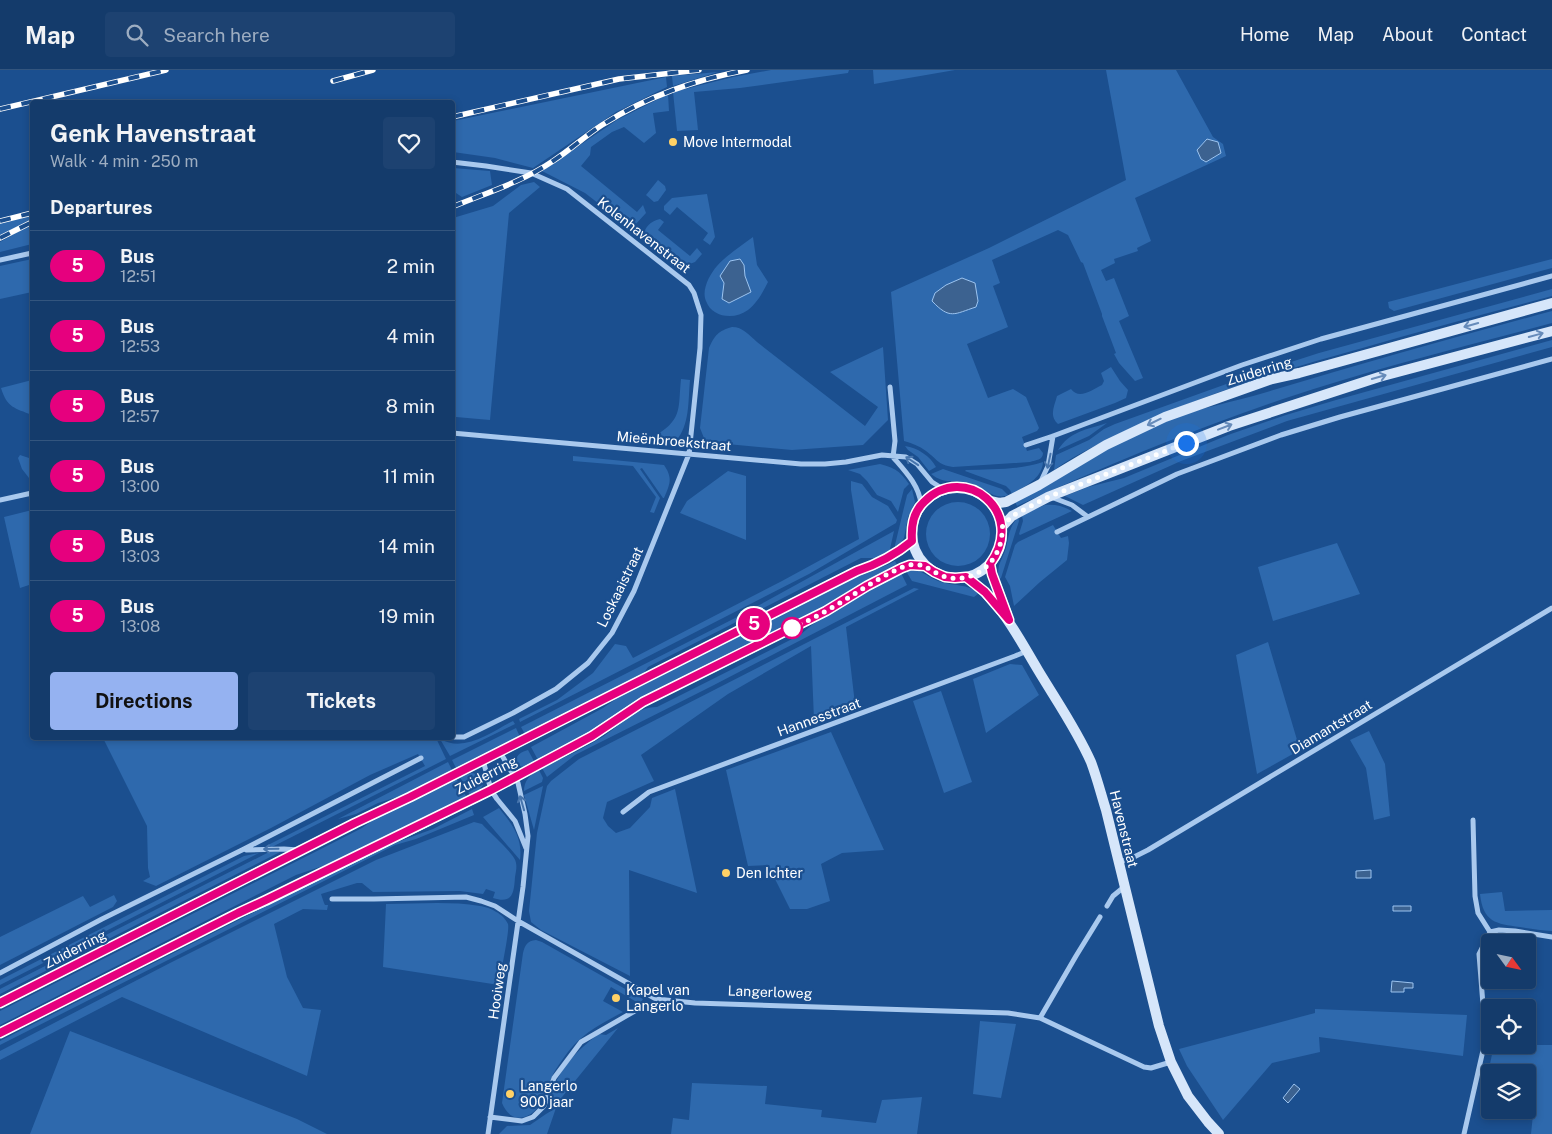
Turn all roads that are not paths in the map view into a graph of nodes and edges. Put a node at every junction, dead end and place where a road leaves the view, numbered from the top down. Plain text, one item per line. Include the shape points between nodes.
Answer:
1 (455, 162) edge
2 (30, 252) edge
3 (0, 260) edge
4 (1552, 276) edge
5 (1552, 303) edge
6 (1552, 331) edge
7 (1552, 359) edge
8 (890, 387) dead end
9 (455, 433) edge
10 (1053, 436) junction
11 (1026, 445) dead end
12 (689, 454) junction
13 (893, 457) junction
14 (1039, 485) junction
15 (943, 489) junction
16 (30, 493) edge
17 (1048, 497) junction
18 (0, 500) edge
19 (990, 501) junction
20 (921, 504) junction
21 (1088, 517) junction
22 (1002, 527) junction
23 (1057, 532) dead end
24 (912, 541) junction
25 (990, 564) junction
26 (925, 566) junction
27 (966, 577) junction
28 (1552, 608) edge
29 (1009, 620) junction
30 (1027, 651) junction
31 (455, 736) edge
32 (500, 752) junction
33 (421, 758) dead end
34 (483, 760) junction
35 (515, 777) junction
36 (491, 790) junction
37 (624, 812) dead end
38 (1473, 820) dead end
39 (242, 850) junction
40 (301, 850) junction
41 (527, 851) junction
42 (1119, 862) junction
43 (1124, 886) junction
44 (332, 898) dead end
45 (1107, 906) dead end
46 (1100, 918) dead end
47 (518, 921) junction
48 (1490, 932) junction
49 (1552, 937) edge
50 (0, 973) edge
51 (0, 1003) edge
52 (640, 1008) dead end
53 (1040, 1018) junction
54 (0, 1033) edge
55 (1171, 1062) junction
56 (490, 1117) junction
57 (488, 1134) edge
58 (1220, 1134) edge
59 (1464, 1134) edge

1 - 12 street, Kolenhavenstraat via 531,173 567,189 689,285 701,315
2 - 3 street
4 - 10 street, Zuiderring via 1321,339
5 -> 14 main road, Zuiderring via 1272,379 1165,417 1106,446
17 -> 6 main road via 1280,408 1379,377
7 - 21 street via 1281,435 1177,474
8 - 13 street via 895,441
9 - 12 street, Mieënbroekstraat
10 - 11 street, Zuiderring
10 -> 14 street via 1048,466
12 - 13 street, Mieënbroekstraat via 801,464 839,463 882,455
12 - 31 street, Loskaaistraat via 634,591 612,633 588,663 556,689 513,713 464,737
15 -> 13 street, Mieënbroekstraat via 932,482 917,464 906,457
13 - 20 street via 920,493
14 - 19 main road, Zuiderring via 1006,502
15 - 19 main road via 969,489
15 - 20 main road
16 - 18 street
17 - 21 street via 1072,505
17 - 22 main road via 1012,516
19 - 22 main road
20 - 24 main road via 914,516
21 - 23 street
22 - 25 main road via 1000,546
24 - 26 main road via 918,558
24 - 32 main road, Zuiderring via 879,563 857,571
25 - 27 main road
25 - 29 main road, Havenstraat
26 - 27 main road via 945,577
26 - 35 main road, Zuiderring via 910,565 867,586 826,611 643,702 592,736
27 - 29 main road, Havenstraat via 985,592
28 - 42 street, Diamantstraat via 1148,850
29 - 30 main road, Havenstraat
30 - 37 street, Hannesstraat via 649,792
30 - 42 main road, Havenstraat via 1090,761
32 - 34 main road, Zuiderring
32 - 35 street, Hooiweg
33 - 39 street, Zuiderring
34 - 36 street, Hooiweg
34 - 40 main road, Zuiderring
35 - 36 main road, Zuiderring
41 -> 35 street, Hooiweg via 526,814
36 - 41 street, Hooiweg via 515,821
36 - 54 main road, Zuiderring
38 - 48 street via 1475,896 1478,913
40 -> 39 street
39 - 50 street, Zuiderring
40 - 51 main road, Zuiderring
41 - 47 street, Hooiweg
42 - 43 main road, Havenstraat
43 - 45 street
43 - 55 main road, Havenstraat
44 - 47 street, Langerloweg via 466,897 496,906
46 - 53 street
47 - 53 street, Langerloweg via 656,999 1008,1013
47 - 56 street, Hooiweg
48 - 49 street via 1515,931
48 - 59 street via 1479,954 1484,1046
52 - 56 street via 581,1042 554,1078 544,1106 533,1117 522,1121
53 - 55 street, Langerloweg via 1144,1067
55 - 58 main road via 1188,1096
56 - 57 street, Hooiweg

